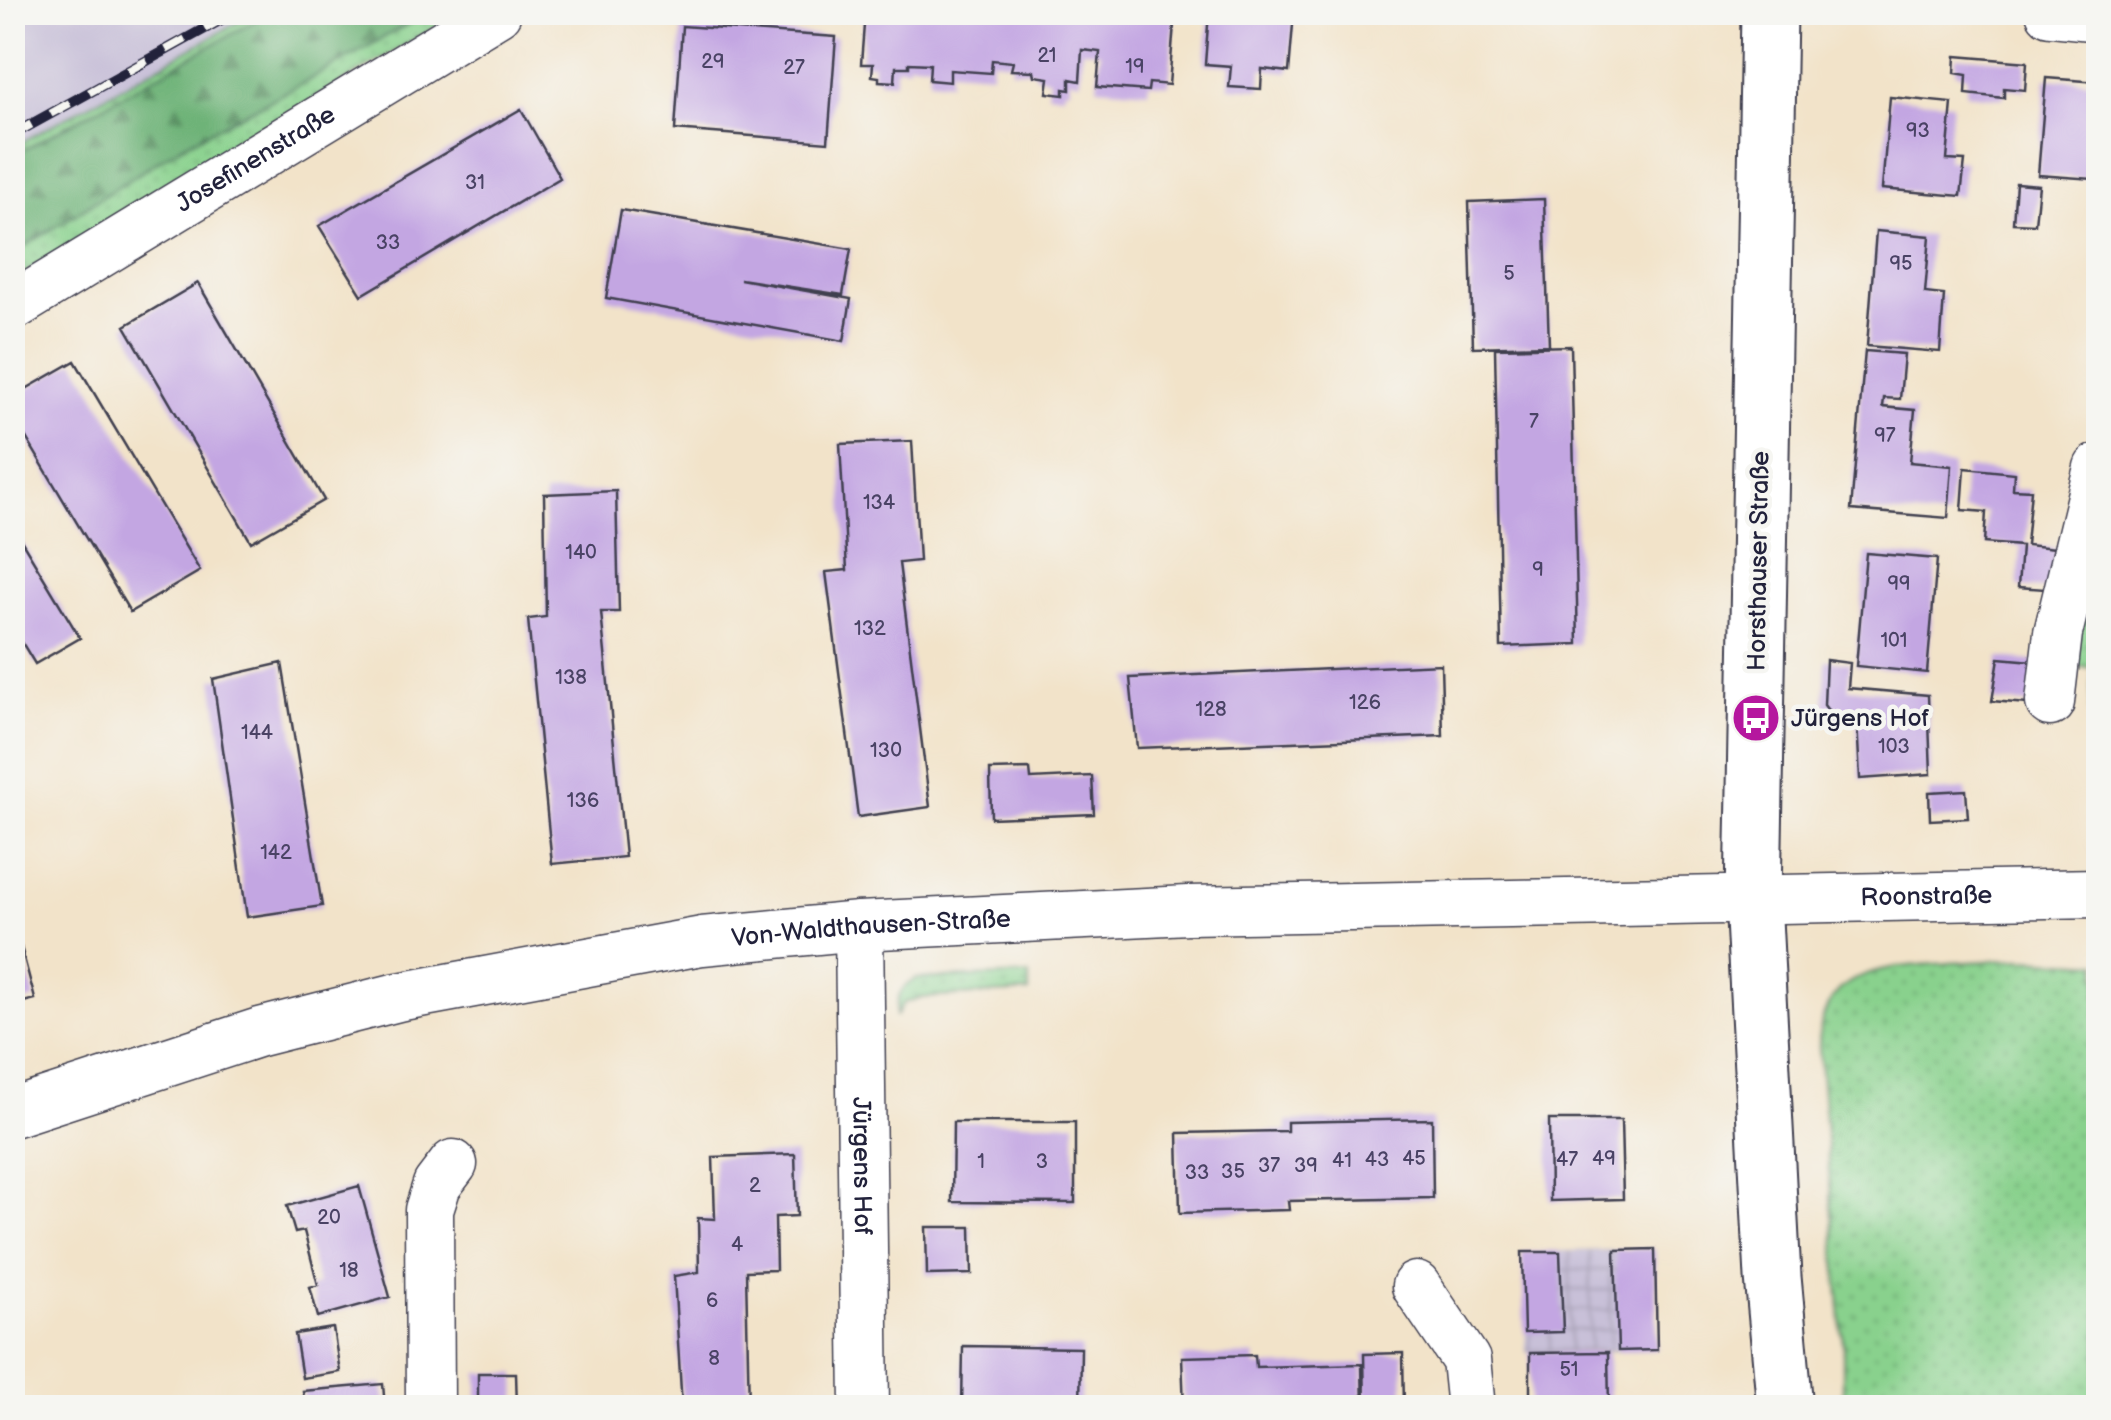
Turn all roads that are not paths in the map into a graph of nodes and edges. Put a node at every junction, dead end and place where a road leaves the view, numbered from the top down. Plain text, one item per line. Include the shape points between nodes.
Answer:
1 (497, 12) edge
2 (1770, 12) edge
3 (2050, 12) edge
4 (2098, 16) edge
5 (12, 307) edge
6 (2098, 468) edge
7 (2050, 702) dead end
8 (2098, 893) edge
9 (1753, 900) junction
10 (859, 926) junction
11 (12, 1113) edge
12 (452, 1164) dead end
13 (1416, 1286) dead end
14 (430, 1408) edge
15 (865, 1408) edge
16 (1471, 1408) edge
17 (1785, 1408) edge

1 - 5 street, Josefinenstraße
2 - 9 main road, Horsthauser Straße
3 - 4 street
6 - 7 street via 2058,633
8 - 9 street, Roonstraße
9 - 10 street, Von-Waldthausen-Straße via 1188,910
9 - 17 main road, Horsthauser Straße
10 - 11 street, Von-Waldthausen-Straße via 702,941 398,997 260,1032
10 - 15 street, Jürgens Hof
12 - 14 street via 429,1210
13 - 16 street via 1466,1360

